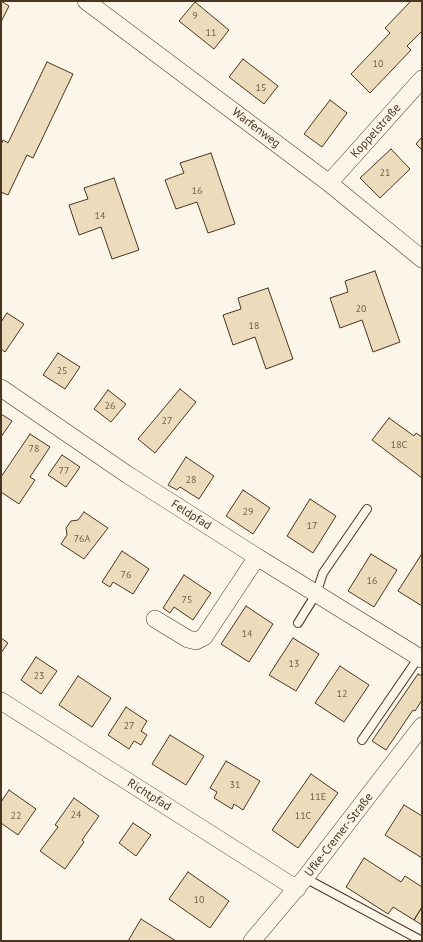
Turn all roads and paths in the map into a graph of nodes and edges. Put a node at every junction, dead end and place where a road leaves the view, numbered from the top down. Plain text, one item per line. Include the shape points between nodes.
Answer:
1 (86, 1) edge
2 (422, 79) edge
3 (329, 182) junction
4 (422, 259) edge
5 (1, 388) edge
6 (367, 509) dead end
7 (257, 557) junction
8 (316, 594) junction
9 (155, 619) dead end
10 (298, 623) dead end
11 (421, 658) edge
12 (1, 701) edge
13 (422, 726) edge
14 (362, 740) dead end
15 (301, 884) junction
16 (252, 941) edge
17 (422, 941) edge

1 - 3 street, Warfenweg
2 - 3 street, Koppelstraße
3 - 4 street, Warfenweg
5 - 7 street, Feldpfad via 128,475
6 - 8 lane via 323,573
7 - 8 street
7 - 9 street via 204,637 188,639
8 - 10 lane
8 - 11 street
11 - 14 lane
12 - 15 street, Richtpfad
13 - 15 street, Ufke-Cremer-Straße
15 - 16 street, Ufke-Cremer-Straße
15 - 17 lane

